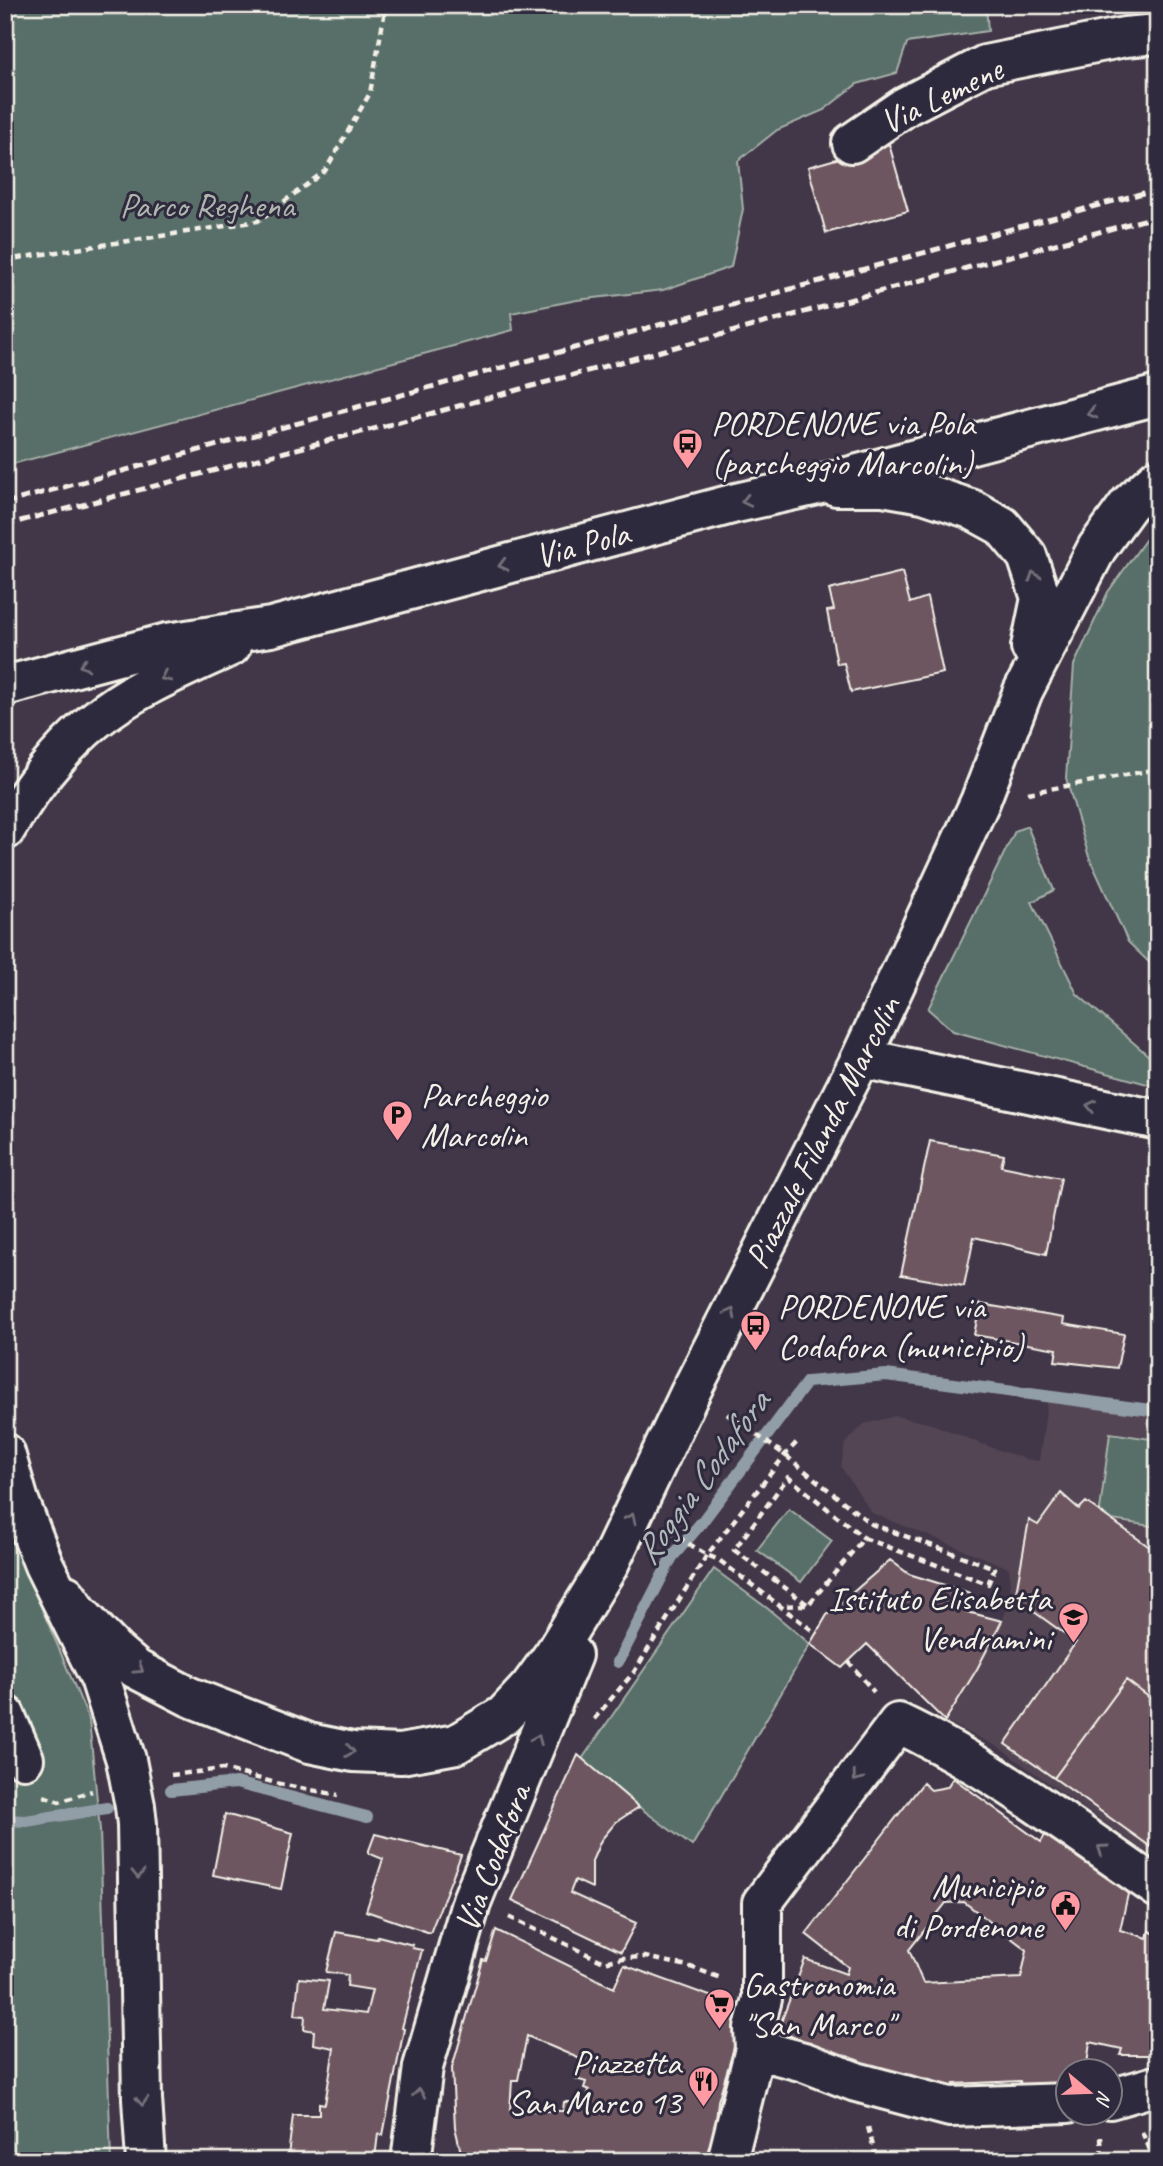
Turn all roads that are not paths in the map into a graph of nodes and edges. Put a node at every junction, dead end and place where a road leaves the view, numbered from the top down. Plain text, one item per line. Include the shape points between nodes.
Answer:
1 (1158, 34) edge
2 (852, 143) dead end
3 (1158, 396) edge
4 (1158, 478) edge
5 (813, 486) junction
6 (271, 627) junction
7 (5, 686) edge
8 (1023, 691) junction
9 (5, 830) edge
10 (861, 1058) junction
11 (1158, 1120) edge
12 (5, 1453) edge
13 (44, 1565) junction
14 (608, 1566) junction
15 (5, 1715) edge
16 (23, 1759) dead end
17 (1158, 1888) edge
18 (755, 2049) junction
19 (1158, 2085) edge
20 (1124, 2095) edge
21 (1054, 2104) edge
22 (146, 2161) edge
23 (411, 2161) edge
24 (727, 2161) edge

1 - 2 street, Via Lemene via 985,65 905,106
3 -> 5 street, Via Pola
4 - 8 street, Piazzale Filanda Marcolin via 1129,504 1097,548
5 -> 6 street, Via Pola
8 -> 5 street, Piazzale Filanda Marcolin via 1041,598 1027,556 1002,526 923,492 883,486
6 -> 7 street, Via Pola via 167,643
6 -> 9 street via 150,684 95,720 32,786
8 - 10 street, Piazzale Filanda Marcolin via 980,802
11 -> 10 street
14 -> 10 street, Piazzale Filanda Marcolin via 690,1393
12 - 13 street
13 -> 14 street, Piazzale Filanda Marcolin via 79,1613 115,1651 161,1683 309,1743 353,1752 401,1754 456,1744 503,1715 554,1654
13 -> 22 street, bridge via 100,1678 127,1760 135,1806
23 -> 14 street, Via Codafora via 423,2067 472,1900
15 - 16 street
17 -> 18 street via 1047,1809 898,1723 761,1903 762,1999 754,2028
18 - 21 street via 950,2107
18 - 24 street
19 - 20 street

